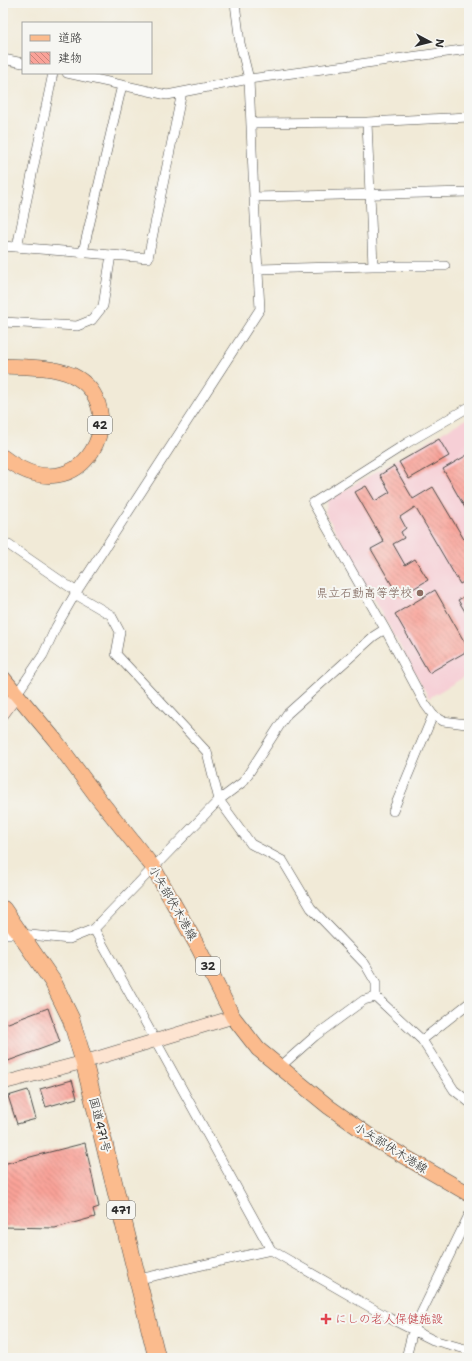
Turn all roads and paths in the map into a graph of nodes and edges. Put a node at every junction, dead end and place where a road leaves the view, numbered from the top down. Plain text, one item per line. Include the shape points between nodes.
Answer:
1 (235, 3) edge
2 (469, 49) edge
3 (3, 59) edge
4 (22, 63) edge
5 (53, 74) edge
6 (72, 74) edge
7 (249, 79) junction
8 (122, 85) junction
9 (182, 92) junction
10 (469, 118) edge
11 (367, 122) junction
12 (250, 123) junction
13 (469, 192) edge
14 (370, 194) junction
15 (254, 197) junction
16 (3, 246) edge
17 (17, 247) junction
18 (82, 252) junction
19 (111, 255) junction
20 (372, 266) junction
21 (444, 266) dead end
22 (258, 269) junction
23 (3, 322) edge
24 (3, 366) edge
25 (469, 407) edge
26 (3, 457) edge
27 (3, 541) edge
28 (76, 593) junction
29 (385, 629) junction
30 (3, 678) edge
31 (16, 695) junction
32 (3, 713) edge
33 (433, 715) junction
34 (469, 723) edge
35 (219, 800) junction
36 (393, 811) dead end
37 (153, 868) junction
38 (3, 909) edge
39 (94, 929) junction
40 (3, 934) edge
41 (20, 934) junction
42 (376, 997) junction
43 (469, 1003) edge
44 (233, 1017) junction
45 (422, 1040) junction
46 (155, 1042) junction
47 (84, 1062) junction
48 (280, 1067) junction
49 (3, 1083) edge
50 (469, 1102) edge
51 (469, 1194) edge
52 (469, 1215) edge
53 (270, 1250) junction
54 (139, 1279) junction
55 (413, 1330) junction
56 (469, 1350) edge
57 (157, 1358) edge
58 (406, 1358) edge

1 - 7 street via 240,44
2 - 7 street
3 - 4 street
5 - 17 street
6 - 8 street
7 - 9 street
7 - 12 street
8 - 9 street via 167,95
8 - 18 street
9 - 19 street via 148,258
10 - 11 street
11 - 12 street
11 - 14 street
12 - 15 street
13 - 14 street
14 - 15 street
14 - 20 street
15 - 22 street
16 - 17 street
17 - 18 street
18 - 19 street
19 - 23 street via 103,306 92,320 77,326
20 - 21 street
20 - 22 street
22 - 28 street via 260,309
24 - 26 main road, 42 via 43,368 72,375 91,391 98,403 100,415 100,428 92,454 71,471 47,476 34,474
25 - 29 street via 313,503
27 - 28 street
28 - 31 street via 43,655
28 - 35 street via 111,615 120,632 116,654 207,752
29 - 33 street
29 - 35 street via 286,714 243,782
30 - 31 main road, 小矢部伏木港線 / 32
31 - 32 street
31 - 37 main road, 小矢部伏木港線 / 32 via 55,740
33 - 34 street via 444,721
33 - 36 street
35 - 37 street
35 - 42 street via 251,844 283,861 311,908 365,964 376,983
37 - 39 street
37 - 44 main road, 小矢部伏木港線 / 32 via 198,947
38 - 41 highway, 国道471号 / 471
39 - 41 street via 69,939
39 - 46 street
40 - 41 street
41 - 47 highway, 国道471号 / 471 via 53,982 71,1019
42 - 45 street
42 - 48 street via 364,1000 315,1036
43 - 45 street
44 - 46 street
44 - 48 main road, 小矢部伏木港線 / 32 via 258,1049
45 - 50 street via 454,1090
46 - 47 street
46 - 53 street
47 - 49 street
47 - 54 highway, 国道471号 / 471
48 - 51 main road, 小矢部伏木港線 / 32 via 374,1139
52 - 55 street
53 - 54 street
53 - 55 street
54 - 57 highway, 国道471号 / 471
55 - 56 street via 433,1340
55 - 58 street

